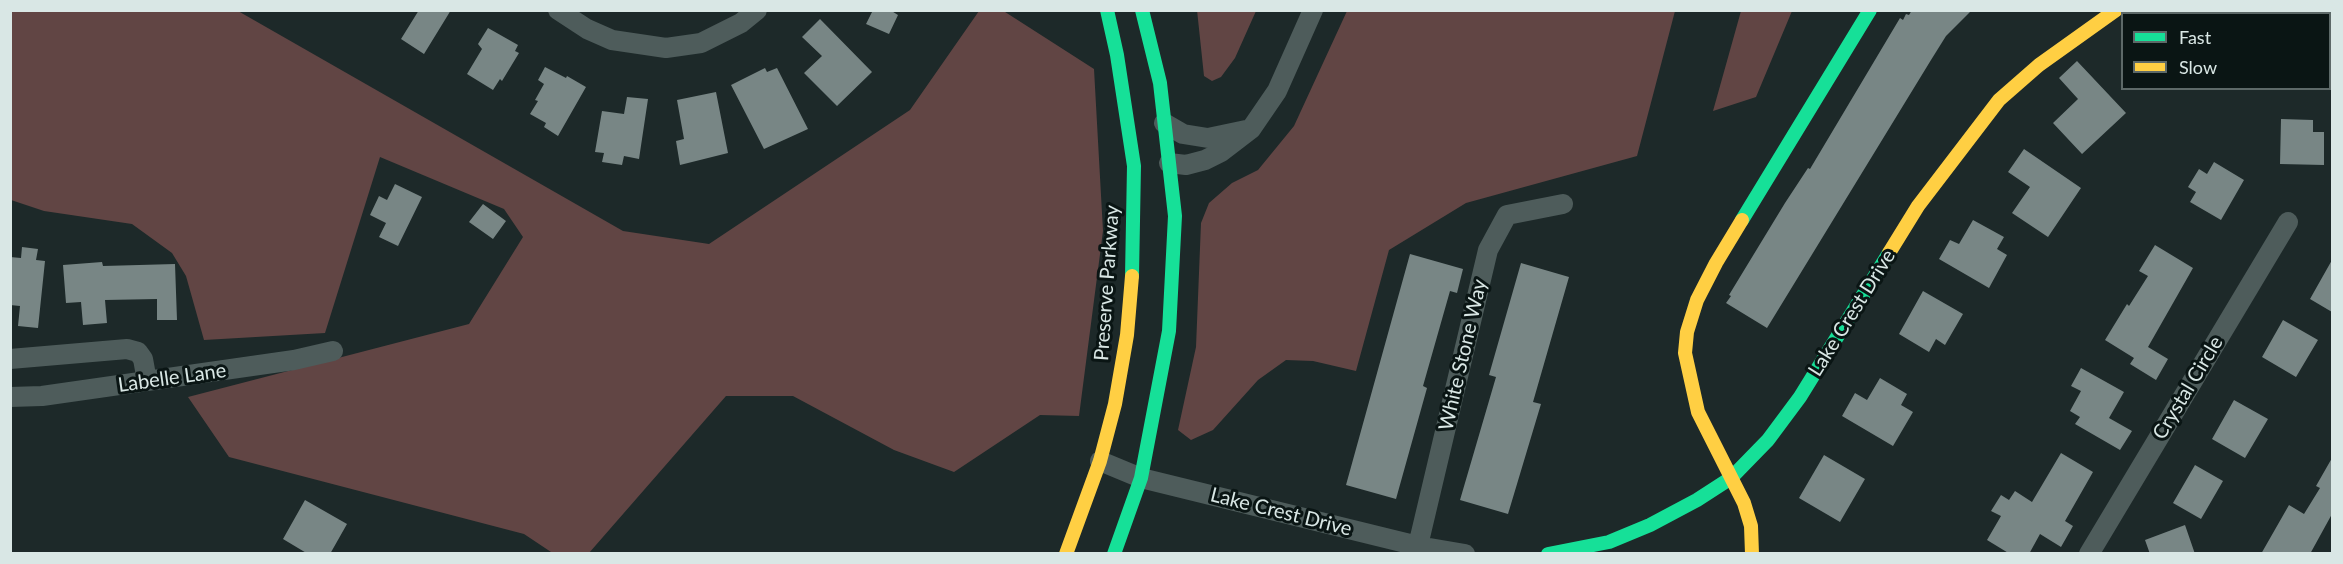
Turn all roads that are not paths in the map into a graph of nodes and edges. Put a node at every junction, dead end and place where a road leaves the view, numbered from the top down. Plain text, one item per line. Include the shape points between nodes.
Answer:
1 (558, 10) edge
2 (757, 10) edge
3 (1107, 10) edge
4 (1142, 10) edge
5 (1313, 10) edge
6 (1870, 10) edge
7 (2116, 10) edge
8 (1164, 123) junction
9 (1251, 129) junction
10 (1169, 164) junction
11 (1563, 204) dead end
12 (2288, 222) dead end
13 (333, 351) dead end
14 (10, 359) edge
15 (147, 381) junction
16 (10, 397) edge
17 (1100, 461) junction
18 (1141, 478) junction
19 (1731, 478) junction
20 (1417, 550) edge
21 (1066, 554) edge
22 (1114, 554) edge
23 (1465, 554) edge
24 (1548, 554) edge
25 (1752, 554) edge
26 (2089, 554) edge

1 - 2 street via 612,40 666,48 701,43 741,23
3 - 17 street, Preserve Parkway via 1134,166 1133,261 1115,404
4 - 8 street via 1160,83
5 - 9 street via 1277,91
6 - 19 street via 1696,300 1685,353 1689,378 1698,412
7 - 19 street, Lake Crest Drive via 2039,65 1999,100 1918,206 1800,397 1768,440
8 - 9 street via 1183,134 1208,138
8 - 10 street
9 - 10 street via 1205,160
10 - 18 street via 1175,216 1169,331
11 - 20 street, White Stone Way via 1508,215 1488,249
12 - 26 street, Crystal Circle
13 - 15 street, Labelle Lane
14 - 15 street via 127,349 138,352 143,359
15 - 16 street, Labelle Lane
17 - 18 street, Lake Crest Drive
17 - 21 street, Preserve Parkway
18 - 20 street, Lake Crest Drive
18 - 22 street
19 - 24 street, Lake Crest Drive via 1669,515 1609,542
19 - 25 street via 1751,526
20 - 23 street, Lake Crest Drive

